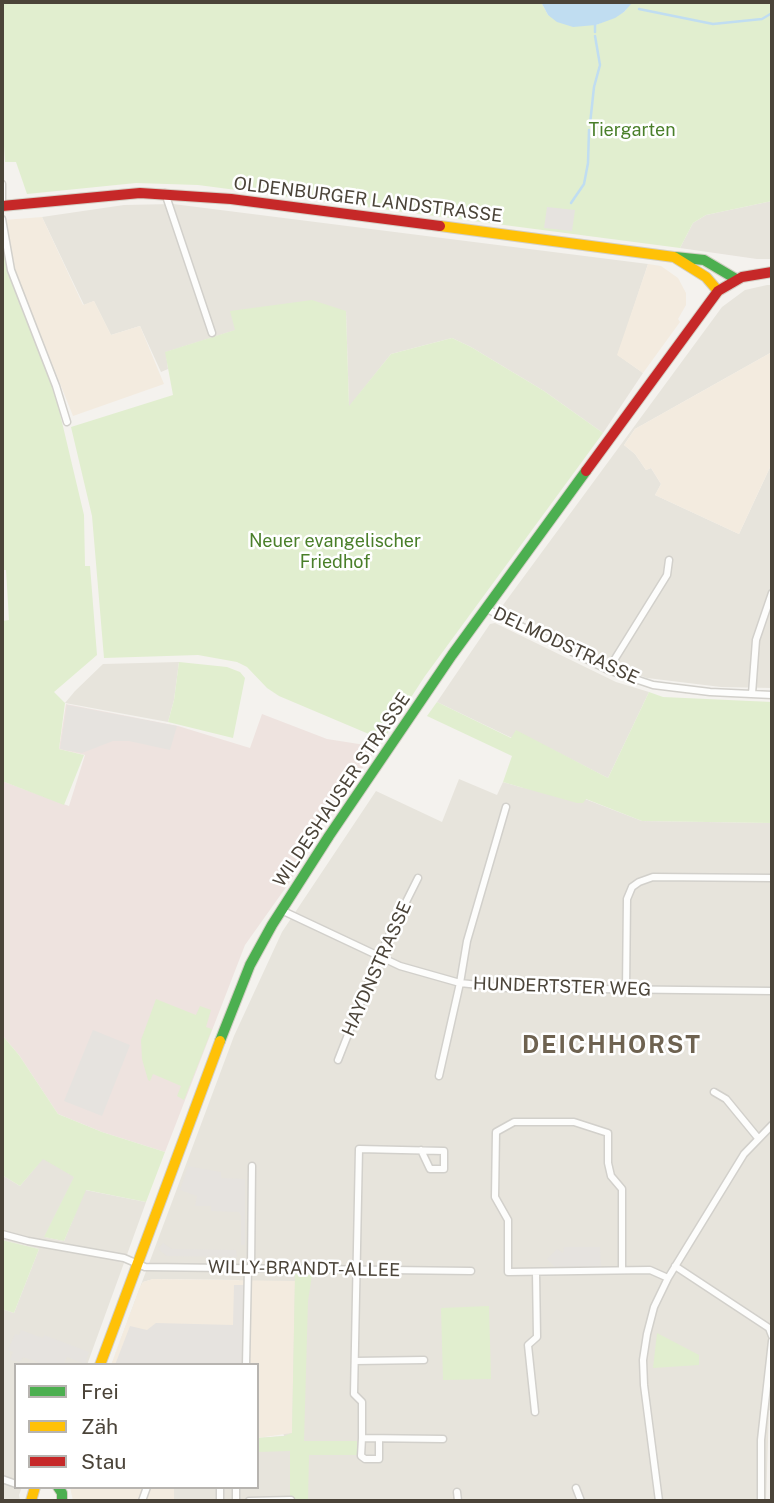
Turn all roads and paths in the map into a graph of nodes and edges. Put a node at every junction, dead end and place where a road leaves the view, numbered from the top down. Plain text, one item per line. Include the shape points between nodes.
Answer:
1 (2, 184) edge
2 (166, 193) junction
3 (2, 204) edge
4 (2, 219) edge
5 (674, 257) junction
6 (772, 272) edge
7 (736, 279) junction
8 (718, 291) junction
9 (212, 333) dead end
10 (67, 422) dead end
11 (669, 560) dead end
12 (772, 593) edge
13 (485, 608) junction
14 (608, 670) junction
15 (752, 694) junction
16 (772, 695) edge
17 (506, 807) dead end
18 (772, 877) edge
19 (418, 878) dead end
20 (281, 911) junction
21 (379, 956) junction
22 (460, 982) junction
23 (626, 990) junction
24 (772, 991) edge
25 (338, 1060) dead end
26 (439, 1076) dead end
27 (714, 1092) dead end
28 (772, 1125) edge
29 (758, 1138) junction
30 (421, 1150) dead end
31 (253, 1166) dead end
32 (2, 1234) edge
33 (136, 1264) junction
34 (675, 1266) junction
35 (250, 1268) junction
36 (356, 1270) junction
37 (622, 1270) junction
38 (471, 1271) dead end
39 (536, 1272) junction
40 (668, 1278) junction
41 (771, 1325) edge
42 (772, 1338) edge
43 (424, 1360) dead end
44 (355, 1361) junction
45 (101, 1363) edge
46 (246, 1363) edge
47 (535, 1412) dead end
48 (362, 1438) junction
49 (379, 1438) junction
50 (443, 1438) dead end
51 (576, 1488) dead end
52 (457, 1492) dead end
53 (291, 1500) edge
54 (249, 1501) edge
55 (458, 1501) edge
56 (580, 1501) edge
57 (659, 1501) edge
58 (761, 1501) edge

1 - 3 street
2 - 3 main road, OLDENBURGER LANDSTRASSE
2 - 5 main road, OLDENBURGER LANDSTRASSE
2 - 9 street
4 - 10 street via 10,270
5 - 7 main road via 704,260
5 - 8 main road, OLDENBURGER LANDSTRASSE via 706,277
6 - 7 main road
7 - 8 main road, WILDESHAUSER STRASSE
8 - 13 main road, WILDESHAUSER STRASSE
11 - 14 street via 667,575
12 - 15 street via 756,640
13 - 14 street, DELMODSTRASSE
13 - 20 main road, WILDESHAUSER STRASSE
14 - 15 street, DELMODSTRASSE via 653,685
15 - 16 street, DELMODSTRASSE
17 - 22 street via 467,941
18 - 23 street via 653,877 632,887 627,899
19 - 21 street, HAYDNSTRASSE
20 - 21 street, HUNDERTSTER WEG
20 - 33 main road, WILDESHAUSER STRASSE via 237,994
21 - 22 street, HUNDERTSTER WEG
21 - 25 street, HAYDNSTRASSE
22 - 23 street, HUNDERTSTER WEG via 507,988
22 - 26 street
23 - 24 street, HUNDERTSTER WEG
27 - 29 street via 726,1099
28 - 29 street
29 - 34 street
30 - 36 street via 359,1149
31 - 35 street
32 - 33 street, WILLY-BRANDT-ALLEE
33 - 35 street, WILLY-BRANDT-ALLEE
33 - 45 main road, WILDESHAUSER STRASSE
34 - 40 street
34 - 41 street
35 - 36 street, WILLY-BRANDT-ALLEE
35 - 46 street
36 - 38 street, WILLY-BRANDT-ALLEE
36 - 44 street
37 - 39 street
37 - 39 street via 622,1189 611,1176 608,1133 574,1122 514,1122 496,1132 495,1197 508,1220 508,1272
37 - 40 street via 650,1270
39 - 47 street via 537,1337 528,1345
40 - 57 street via 652,1317 643,1360
41 - 42 street
42 - 58 street via 761,1440
43 - 44 street
44 - 48 street via 354,1394 362,1402
48 - 49 street
48 - 49 street via 361,1456 365,1459 379,1459
49 - 50 street
51 - 56 street
52 - 55 street
53 - 54 street

